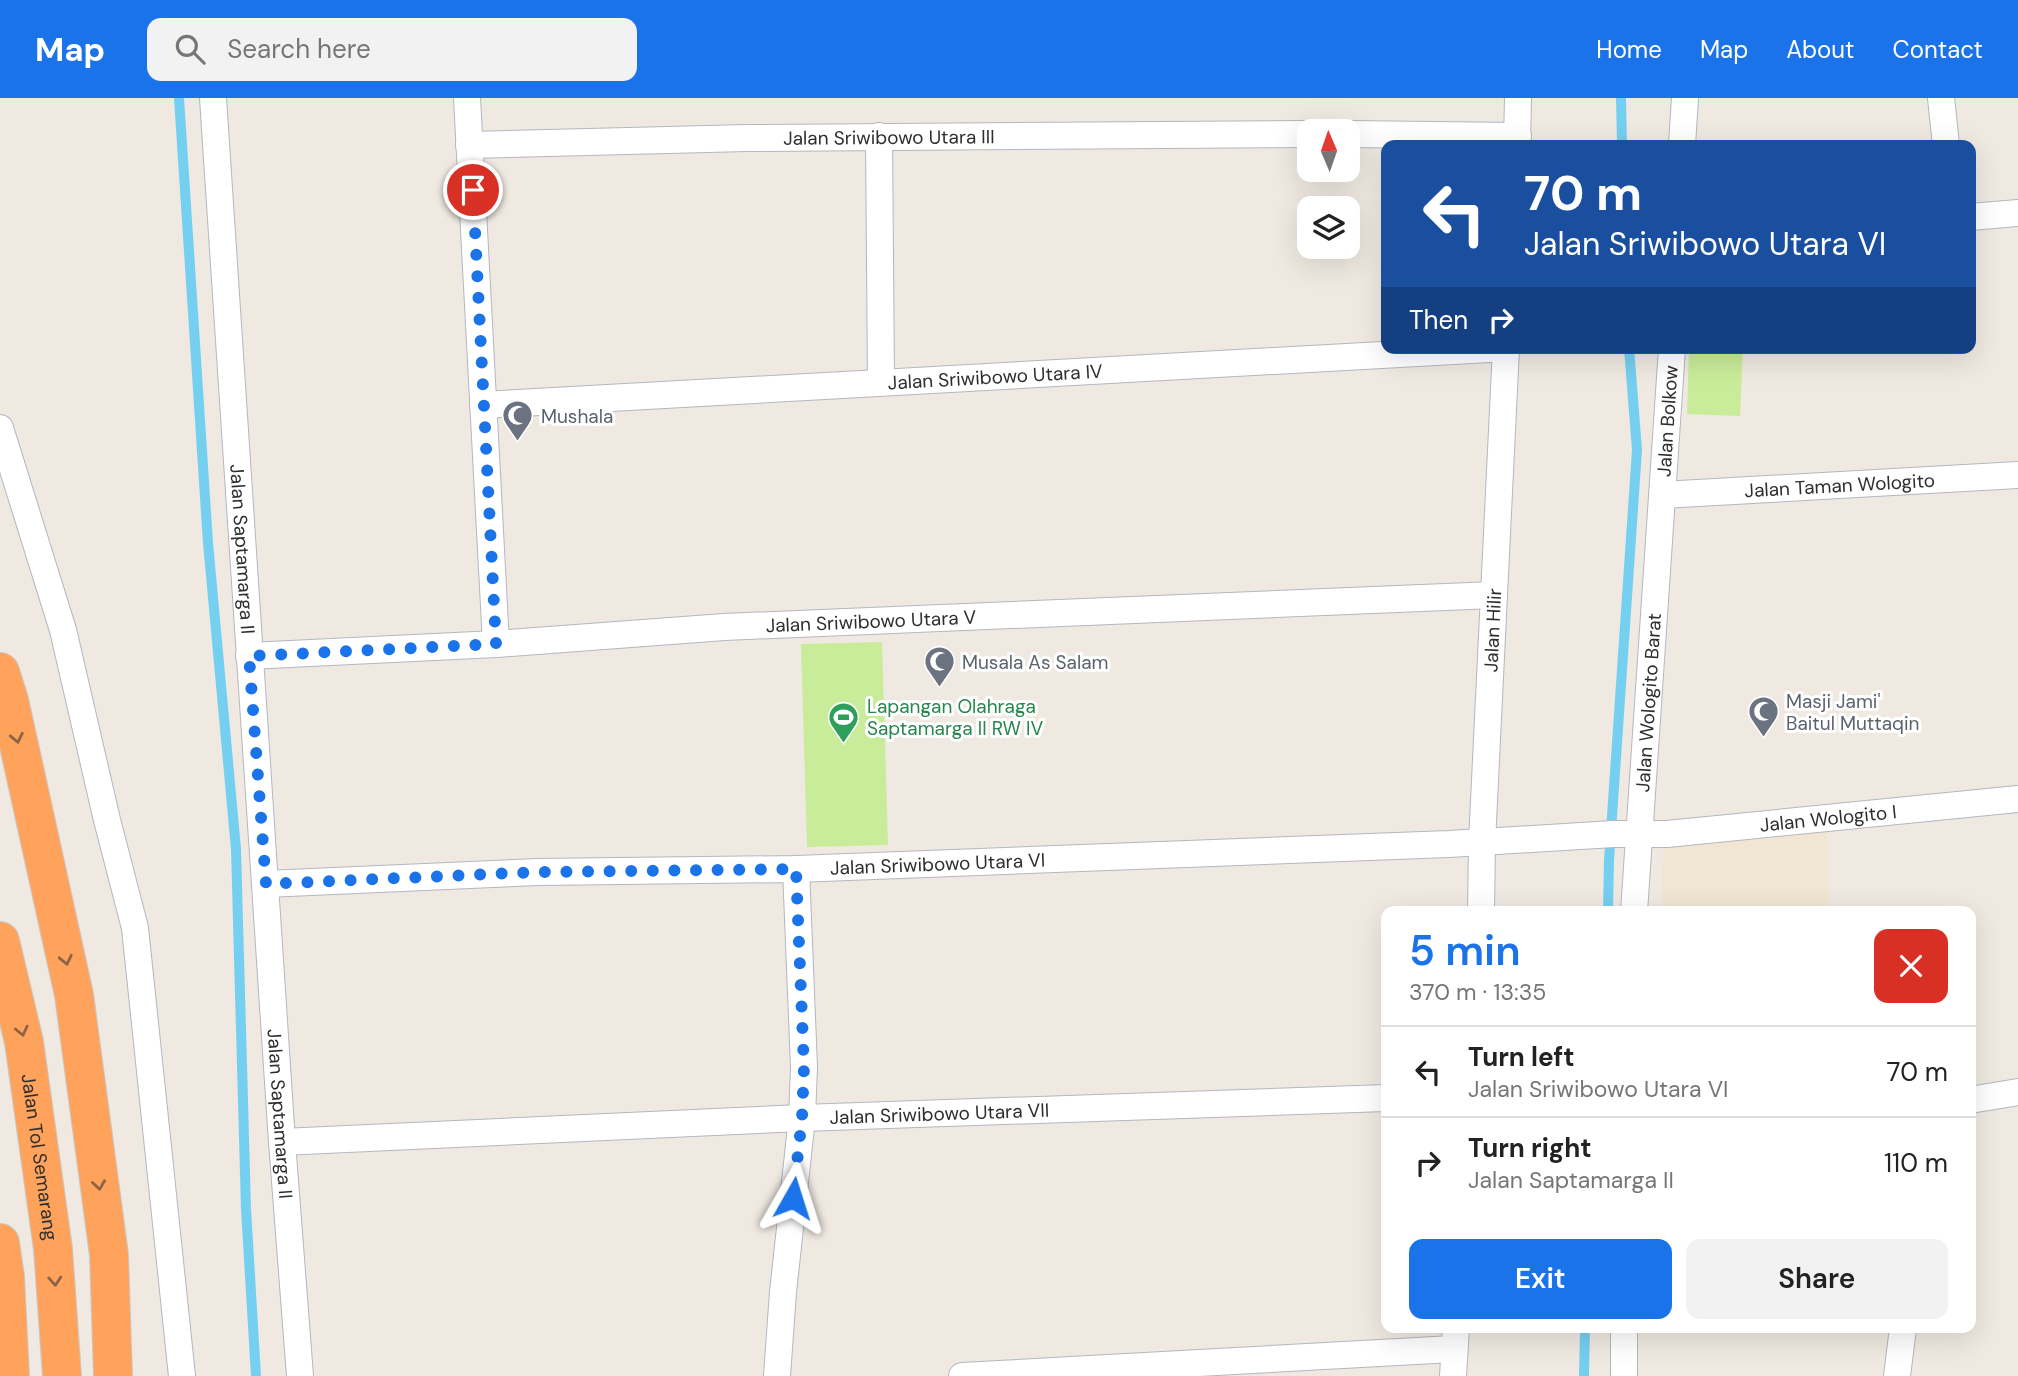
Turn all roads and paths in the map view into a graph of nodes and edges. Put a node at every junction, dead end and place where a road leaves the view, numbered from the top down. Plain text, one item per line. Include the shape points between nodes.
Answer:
1 (213, 98) edge
2 (467, 98) edge
3 (1518, 98) edge
4 (1685, 98) edge
5 (1941, 98) edge
6 (1297, 134) edge
7 (1360, 134) edge
8 (879, 136) junction
9 (1494, 140) edge
10 (1518, 140) edge
11 (1682, 140) edge
12 (1945, 140) edge
13 (469, 145) junction
14 (2018, 213) edge
15 (1976, 216) edge
16 (1397, 354) edge
17 (1507, 354) edge
18 (1672, 354) edge
19 (881, 382) junction
20 (484, 405) junction
21 (0, 428) edge
22 (2018, 475) edge
23 (1662, 495) junction
24 (1494, 595) junction
25 (496, 644) junction
26 (249, 656) junction
27 (0, 672) edge
28 (2018, 799) edge
29 (1626, 834) junction
30 (1583, 836) joint
31 (1482, 842) junction
32 (796, 869) junction
33 (266, 884) junction
34 (1482, 906) edge
35 (1633, 906) edge
36 (0, 941) edge
37 (2018, 1092) edge
38 (1381, 1098) edge
39 (1976, 1099) edge
40 (802, 1118) junction
41 (282, 1142) junction
42 (0, 1243) edge
43 (1624, 1333) edge
44 (1902, 1333) edge
45 (1454, 1339) edge
46 (10, 1376) edge
47 (62, 1376) edge
48 (113, 1376) edge
49 (182, 1376) edge
50 (300, 1376) edge
51 (777, 1376) edge
52 (962, 1376) edge
53 (1452, 1376) edge
54 (1624, 1376) edge
55 (1898, 1376) edge

1 - 26 street, Jalan Saptamarga II
2 - 13 street
3 - 10 street
4 - 11 street
5 - 12 street
6 - 8 street, Jalan Sriwibowo Utara III
7 - 9 street
8 - 13 street, Jalan Sriwibowo Utara III
8 - 19 street
13 - 20 street
14 - 15 street
16 - 19 street, Jalan Sriwibowo Utara IV
17 - 24 street, Jalan Hilir
18 - 23 street, Jalan Bolkow
19 - 20 street, Jalan Sriwibowo Utara IV
20 - 25 street
21 - 49 street via 63,630 135,928
22 - 23 street, Jalan Taman Wologito
23 - 29 street, Jalan Wologito Barat
24 - 25 street, Jalan Sriwibowo Utara V via 724,627
24 - 31 street, Jalan Hilir
25 - 26 street, Jalan Sriwibowo Utara V
26 - 33 street, Jalan Saptamarga II
27 -> 48 highway via 74,995 109,1255
28 - 29 street, Jalan Wologito I
29 - 30 street, Jalan Wologito I
29 - 35 street, Jalan Wologito Barat
30 - 31 street, Jalan Sriwibowo Utara VI
31 - 32 street, Jalan Sriwibowo Utara VI
31 - 34 street, Jalan Hilir
32 - 33 street, Jalan Sriwibowo Utara VI via 538,872
32 - 40 street
33 - 41 street, Jalan Saptamarga II
36 -> 47 highway, Jalan Tol Semarang via 24,1042 53,1249
37 - 39 street
38 - 40 street, Jalan Sriwibowo Utara VII
40 - 41 street, Jalan Sriwibowo Utara VII
40 - 51 street
41 - 50 street, Jalan Saptamarga II
42 - 46 highway
43 - 54 street
44 - 55 street
45 - 52 street
45 - 53 street

